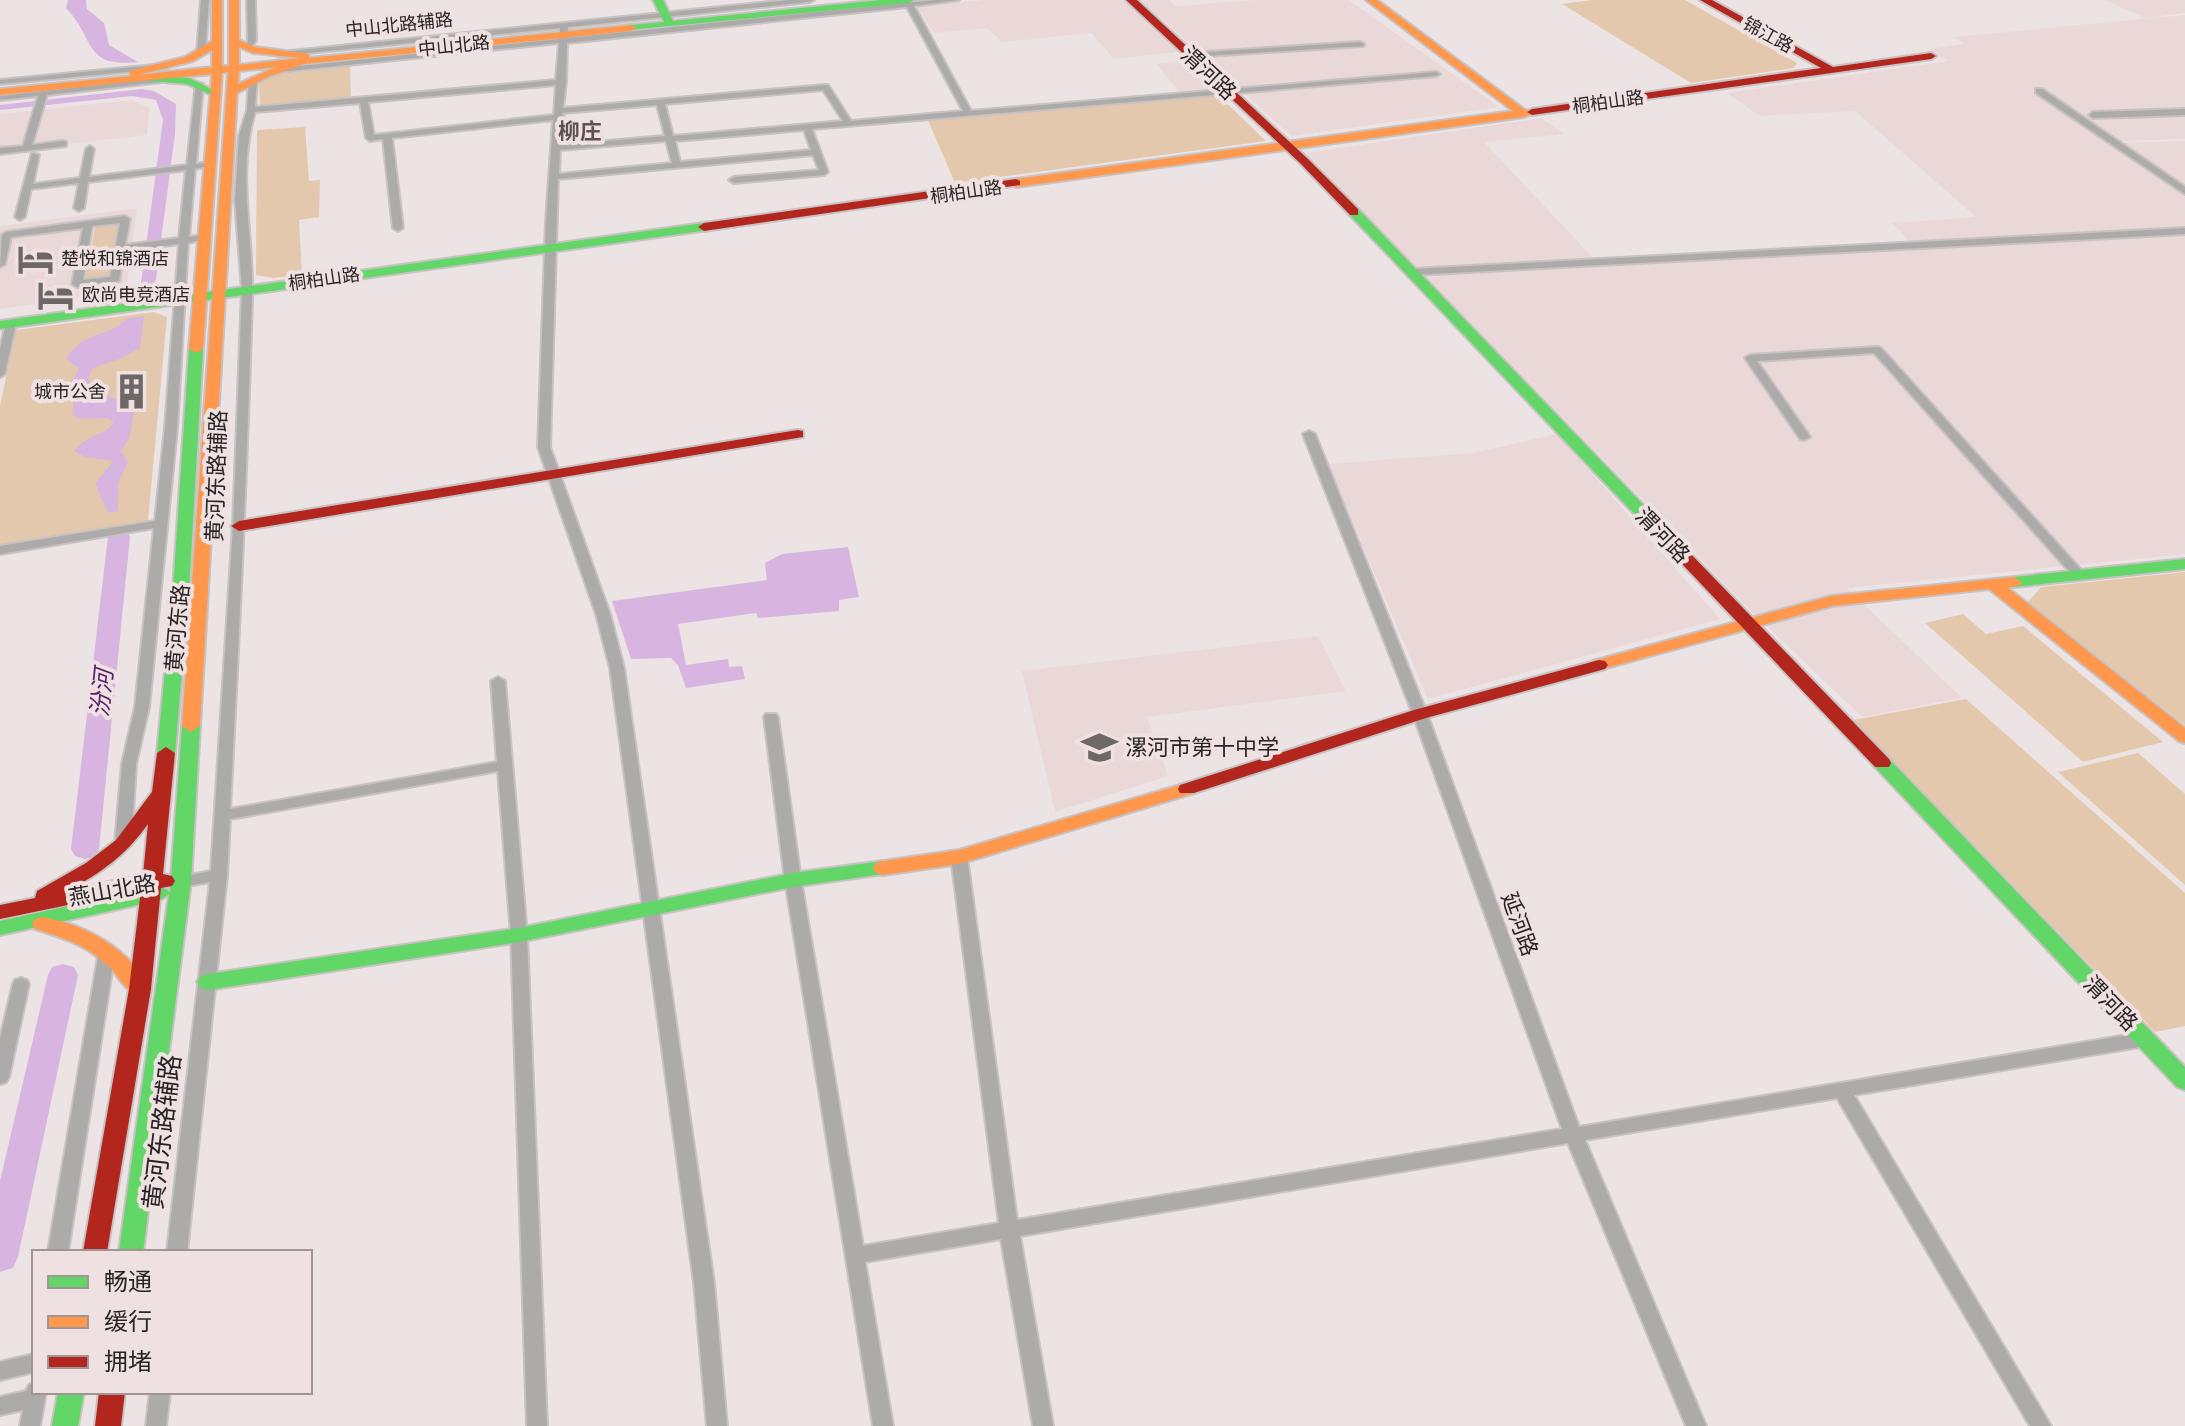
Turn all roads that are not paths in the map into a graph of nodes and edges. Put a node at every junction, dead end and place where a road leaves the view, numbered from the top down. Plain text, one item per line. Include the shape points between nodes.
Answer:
1 (205, 0) edge
2 (217, 0) edge
3 (234, 0) edge
4 (251, 0) edge
5 (810, 0) edge
6 (858, 0) edge
7 (955, 0) edge
8 (1131, 0) edge
9 (1371, 0) edge
10 (1705, 0) edge
11 (909, 2) edge
12 (671, 14) edge
13 (564, 33) junction
14 (1360, 44) dead end
15 (225, 46) junction
16 (1191, 55) junction
17 (1931, 56) dead end
18 (304, 59) junction
19 (279, 62) junction
20 (226, 66) junction
21 (1832, 70) junction
22 (166, 73) junction
23 (1436, 74) dead end
24 (132, 75) junction
25 (253, 79) junction
26 (562, 82) junction
27 (0, 87) edge
28 (214, 90) junction
29 (2039, 91) dead end
30 (1230, 92) junction
31 (0, 98) edge
32 (363, 99) junction
33 (41, 100) junction
34 (660, 102) junction
35 (251, 110) junction
36 (968, 112) junction
37 (2185, 112) edge
38 (560, 114) junction
39 (1524, 114) junction
40 (2093, 115) dead end
41 (848, 123) junction
42 (807, 127) junction
43 (387, 136) junction
44 (670, 138) junction
45 (63, 144) dead end
46 (1290, 147) junction
47 (558, 148) junction
48 (90, 149) dead end
49 (0, 151) edge
50 (31, 151) junction
51 (816, 152) junction
52 (200, 166) junction
53 (677, 166) junction
54 (556, 177) junction
55 (84, 180) junction
56 (734, 180) dead end
57 (27, 187) junction
58 (2185, 191) edge
59 (79, 208) dead end
60 (20, 217) dead end
61 (88, 224) junction
62 (398, 228) dead end
63 (2185, 231) edge
64 (203, 238) junction
65 (184, 241) junction
66 (120, 249) junction
67 (550, 249) junction
68 (0, 264) edge
69 (1413, 272) junction
70 (247, 290) junction
71 (220, 293) junction
72 (199, 296) junction
73 (178, 299) junction
74 (5, 324) edge
75 (0, 374) edge
76 (798, 434) dead end
77 (1309, 434) dead end
78 (1804, 437) dead end
79 (553, 474) junction
80 (159, 524) junction
81 (239, 526) junction
82 (0, 550) edge
83 (2185, 564) edge
84 (2079, 575) junction
85 (1994, 585) junction
86 (1748, 624) junction
87 (498, 681) dead end
88 (1420, 714) junction
89 (771, 717) dead end
90 (2185, 737) edge
91 (505, 765) junction
92 (162, 792) junction
93 (222, 815) junction
94 (123, 845) junction
95 (959, 857) junction
96 (219, 875) junction
97 (793, 880) junction
98 (181, 882) junction
99 (152, 888) junction
100 (653, 907) junction
101 (0, 912) edge
102 (24, 915) junction
103 (0, 928) edge
104 (519, 935) junction
105 (107, 951) junction
106 (208, 982) junction
107 (21, 984) dead end
108 (140, 989) junction
109 (2145, 1039) junction
110 (0, 1077) edge
111 (2185, 1081) edge
112 (1841, 1089) junction
113 (1573, 1134) junction
114 (1009, 1228) junction
115 (58, 1250) edge
116 (95, 1250) edge
117 (131, 1250) edge
118 (177, 1250) edge
119 (857, 1255) junction
120 (32, 1363) edge
121 (0, 1371) edge
122 (71, 1394) edge
123 (112, 1394) edge
124 (160, 1394) edge
125 (35, 1395) edge
126 (0, 1406) edge
127 (30, 1426) edge
128 (65, 1426) edge
129 (108, 1426) edge
130 (156, 1426) edge
131 (537, 1426) edge
132 (717, 1426) edge
133 (883, 1426) edge
134 (1043, 1426) edge
135 (1696, 1426) edge
136 (2041, 1426) edge

1 - 15 street
2 - 15 street, 黄河东路
3 - 15 street, 黄河东路
4 - 15 street via 252,41
5 - 12 street
6 - 12 street, 中山北路
7 - 11 street, 中山北路辅路
8 - 16 street, 渭河路
9 - 39 street
10 - 21 street, 锦江路
11 - 12 street, 中山北路
11 - 13 street, 中山北路辅路
11 - 36 street
12 - 13 street, 中山北路
13 - 18 street, 中山北路
13 - 19 street, 中山北路辅路
13 - 19 street, 中山北路辅路
13 - 26 street
14 - 16 street
15 - 19 street
15 - 20 street, 黄河东路
15 - 22 street
16 - 30 street, 渭河路
17 - 21 street, 桐柏山路
18 - 19 street
18 - 20 street, 中山北路
19 - 25 street
20 - 24 street, 中山北路
20 - 28 street, 黄河东路
21 - 39 street, 桐柏山路
22 - 24 street
22 - 27 street
22 - 28 street
22 - 33 street
23 - 30 street
24 - 27 street, 中山北路
25 - 28 street
25 - 35 street, 黄河东路辅路
26 - 32 street
26 - 38 street
28 - 52 street, 黄河东路
28 - 71 street, 黄河东路
29 - 58 street
30 - 36 street
30 - 46 street, 渭河路
31 - 33 street
32 - 35 street
32 - 43 street via 370,138
33 - 50 street
34 - 38 street
34 - 41 street via 825,87
34 - 44 street
35 - 70 street, 黄河东路辅路 via 243,136 240,199
36 - 41 street
37 - 40 street
38 - 43 street
38 - 47 street
39 - 46 street, 桐柏山路
41 - 42 street
42 - 44 street
42 - 51 street
43 - 62 street
44 - 47 street
44 - 53 street
45 - 50 street
46 - 67 street, 桐柏山路
46 - 69 street, 渭河路
47 - 54 street
48 - 55 street
49 - 50 street
50 - 57 street
51 - 53 street
51 - 56 street via 824,172
52 - 55 street
52 - 64 street, 黄河东路
52 - 65 street
53 - 54 street
54 - 67 street
55 - 57 street
55 - 59 street
57 - 60 street
61 - 66 street via 125,219
61 - 66 street via 77,284 115,279
61 - 68 street via 7,235
63 - 69 street
64 - 65 street
64 - 72 street, 黄河东路
65 - 66 street
65 - 73 street
67 - 70 street, 桐柏山路
67 - 79 street via 544,447
69 - 86 street, 渭河路
70 - 71 street, 桐柏山路
70 - 81 street, 黄河东路辅路
71 - 72 street, 桐柏山路
71 - 98 street, 黄河东路
72 - 73 street, 桐柏山路
72 - 92 street, 黄河东路
73 - 74 street, 桐柏山路
73 - 80 street
74 - 75 street
76 - 79 street
77 - 88 street, 延河路
78 - 84 street via 1750,358 1877,350
79 - 81 street
79 - 100 street via 617,668
80 - 82 street
80 - 94 street
81 - 93 street, 黄河东路辅路
83 - 84 street
84 - 85 street
85 - 86 street via 1831,601
85 - 90 street
86 - 88 street
86 - 109 street, 渭河路
87 - 91 street
88 - 95 street
88 - 113 street, 延河路
89 - 97 street
91 - 93 street
91 - 104 street
92 - 94 street
92 - 99 street, 黄河东路
93 - 96 street, 黄河东路辅路
94 - 102 street
95 - 97 street
95 - 114 street
96 - 98 street
96 - 106 street, 黄河东路辅路
97 - 100 street
97 - 119 street
98 - 99 street, 燕山北路
98 - 117 street, 黄河东路
99 - 102 street, 燕山北路
99 - 108 street, 黄河东路
100 - 104 street
100 - 132 street via 704,1283
101 - 102 street, 燕山北路
102 - 103 street, 燕山北路
102 - 105 street via 86,936
104 - 106 street
104 - 131 street
105 - 108 street
105 - 115 street
106 - 118 street, 黄河东路辅路
107 - 110 street
108 - 116 street, 黄河东路
109 - 111 street, 渭河路
109 - 112 street
112 - 113 street
112 - 136 street
113 - 114 street
113 - 135 street, 延河路
114 - 119 street
114 - 134 street
119 - 133 street
120 - 121 street
122 - 128 street
123 - 129 street
124 - 130 street
125 - 126 street
125 - 127 street

